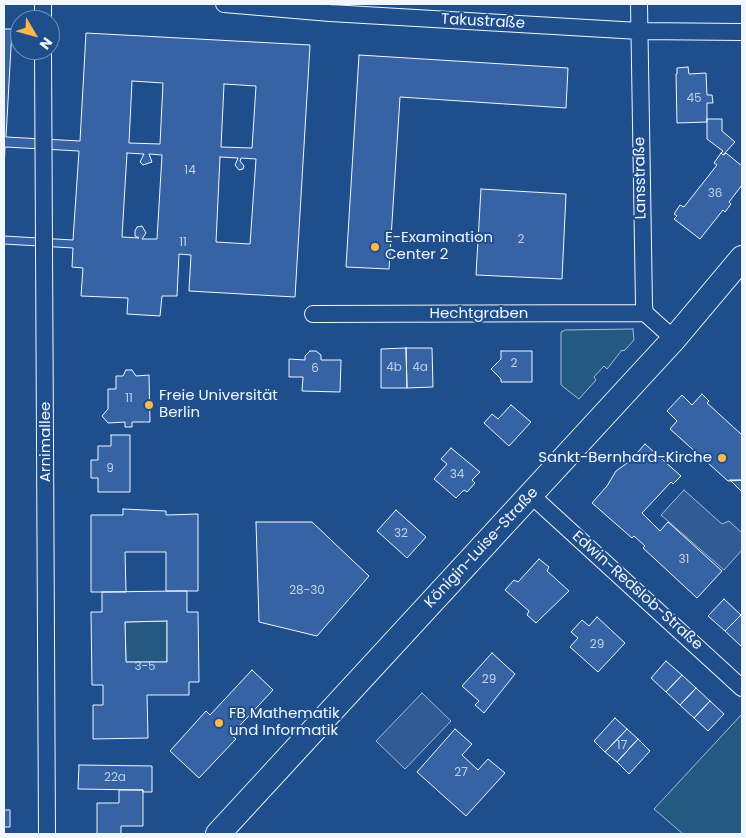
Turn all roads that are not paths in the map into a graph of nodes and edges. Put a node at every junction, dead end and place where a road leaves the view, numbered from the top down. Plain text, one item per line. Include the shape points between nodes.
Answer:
1 (224, 4) edge
2 (639, 4) edge
3 (639, 31) junction
4 (742, 32) edge
5 (43, 60) edge
6 (742, 258) edge
7 (645, 313) junction
8 (314, 314) dead end
9 (674, 339) junction
10 (531, 495) junction
11 (742, 688) edge
12 (47, 834) edge
13 (218, 834) edge

1 - 3 street, Takustraße
2 - 3 street, Lansstraße
3 - 4 street, Takustraße
3 - 7 street, Lansstraße
5 - 12 street, Arnimallee
6 - 9 main road, Königin-Luise-Straße
7 - 8 street, Hechtgraben
7 - 9 street
9 - 10 main road, Königin-Luise-Straße
10 - 11 street, Edwin-Redslob-Straße
10 - 13 main road, Königin-Luise-Straße

